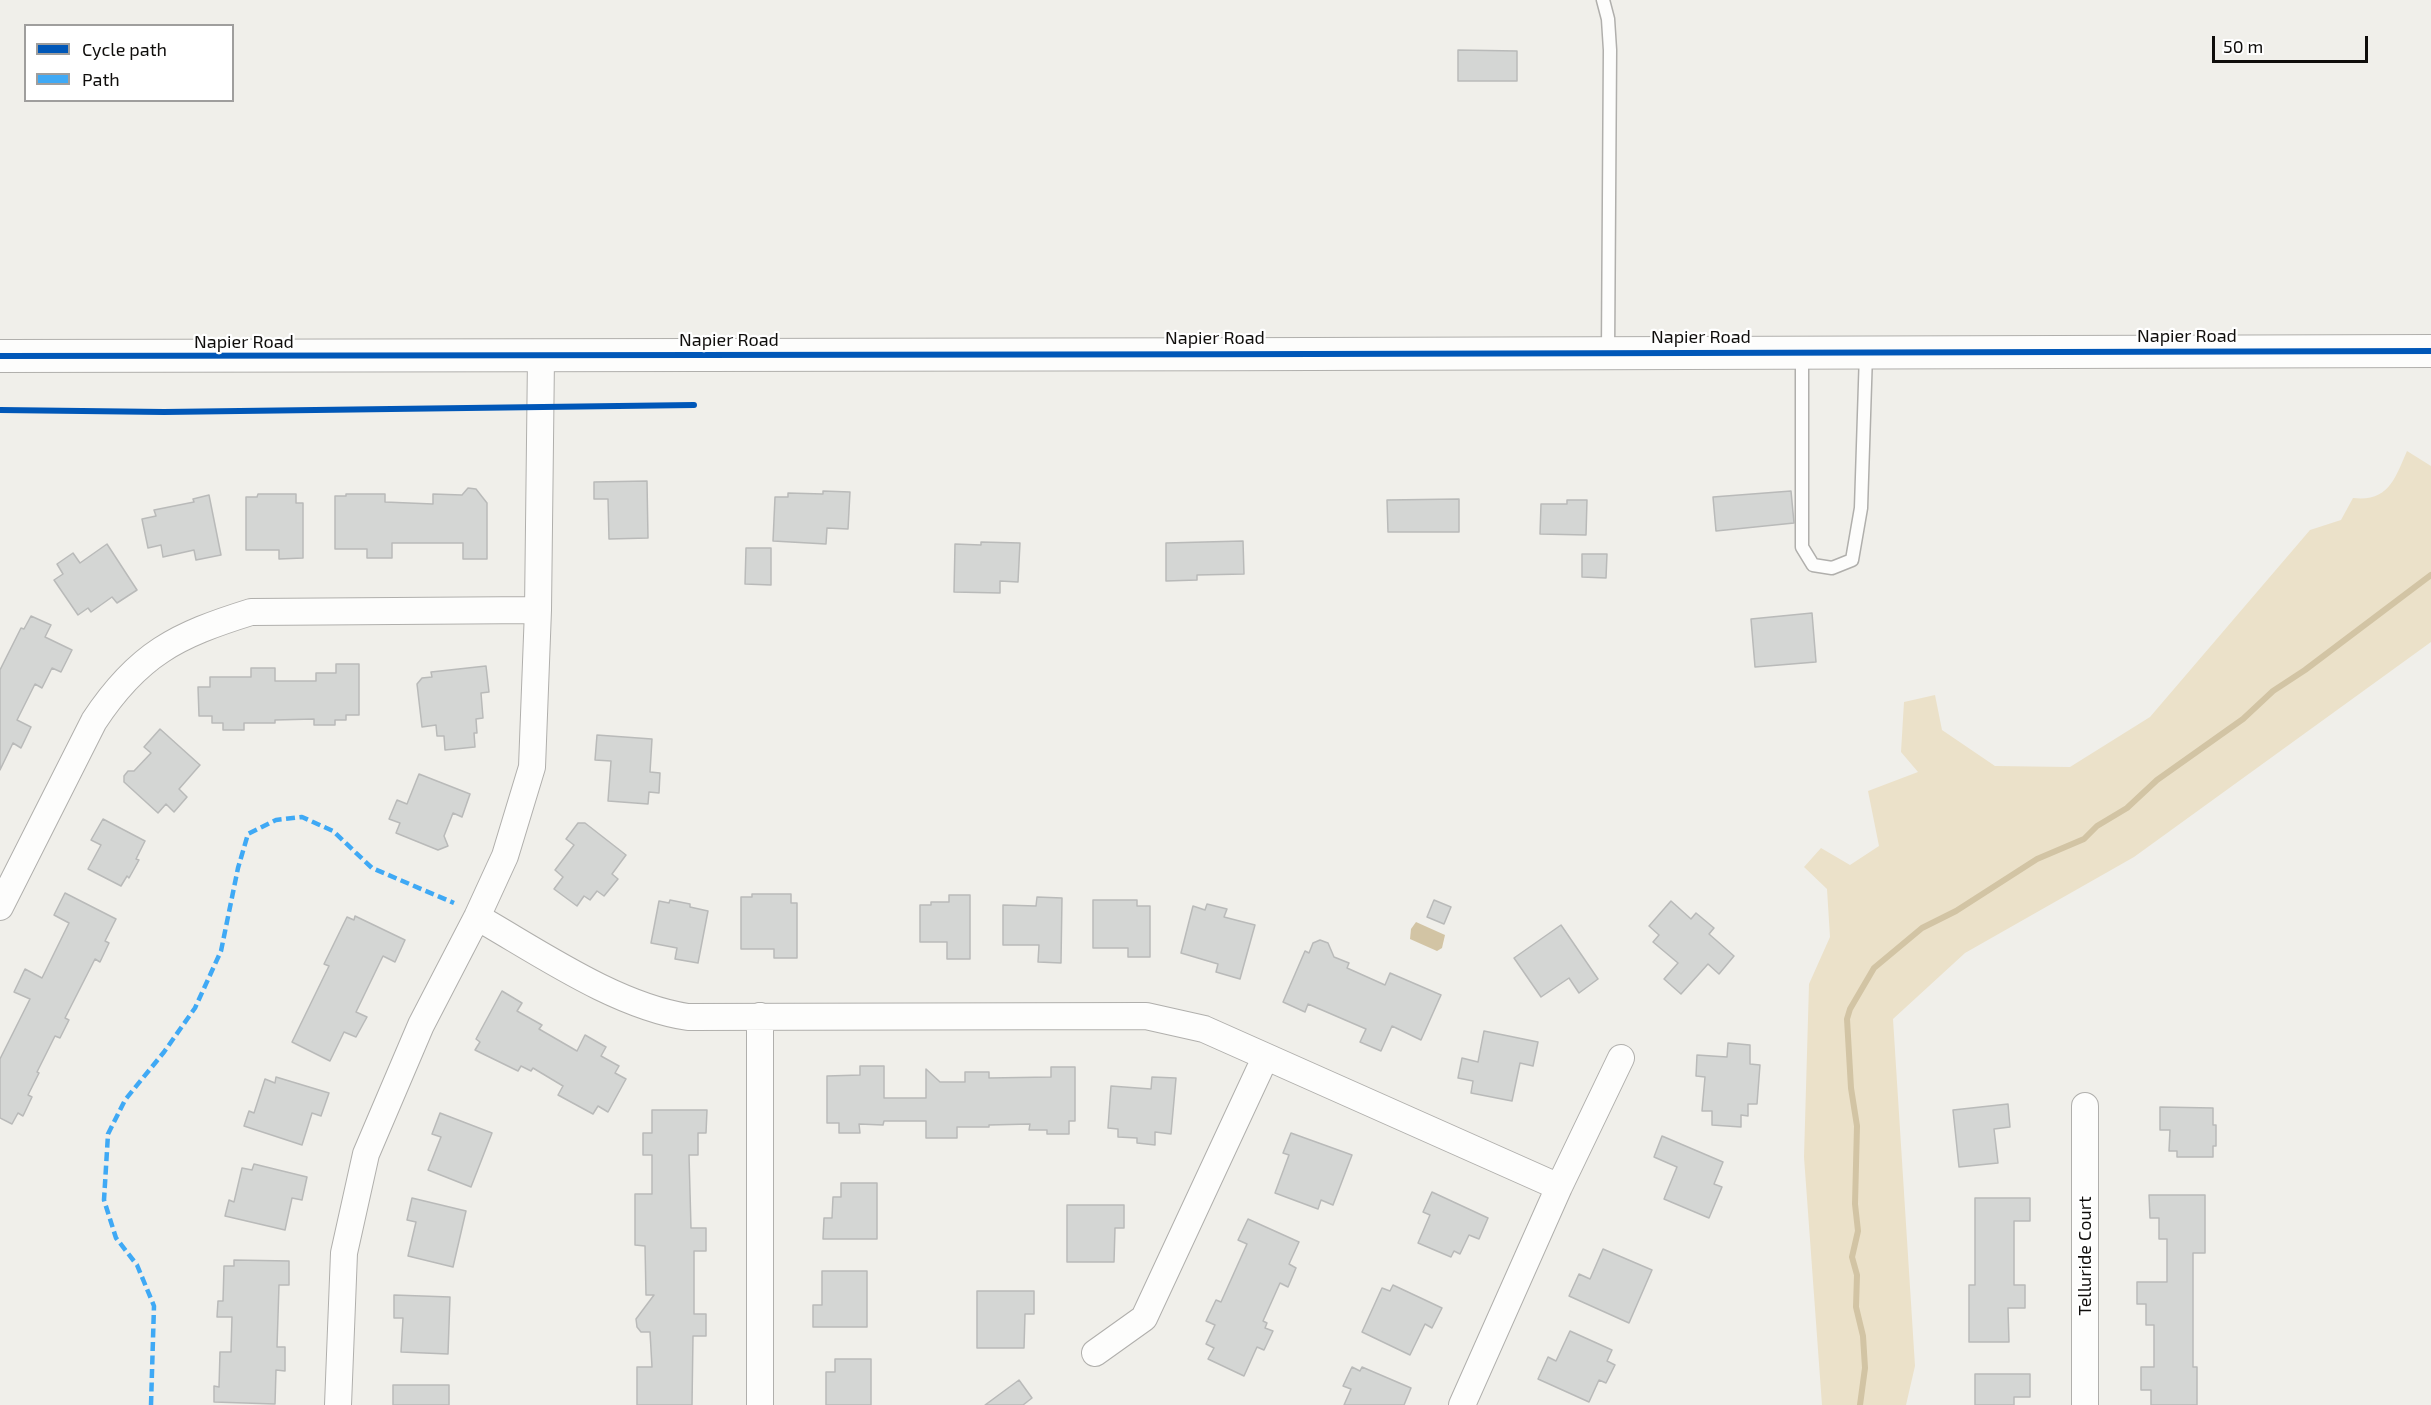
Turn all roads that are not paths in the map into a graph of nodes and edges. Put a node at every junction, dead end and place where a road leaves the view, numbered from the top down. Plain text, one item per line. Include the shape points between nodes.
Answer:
1 (1603, 0) edge
2 (1866, 351) junction
3 (2431, 351) edge
4 (1608, 352) junction
5 (1802, 352) junction
6 (0, 356) edge
7 (541, 357) junction
8 (538, 610) junction
9 (0, 908) edge
10 (477, 916) junction
11 (760, 1016) junction
12 (1265, 1058) junction
13 (1621, 1058) dead end
14 (2085, 1106) dead end
15 (1559, 1187) junction
16 (1095, 1353) dead end
17 (338, 1405) edge
18 (760, 1405) edge
19 (1462, 1405) edge
20 (2085, 1405) edge

1 - 4 lane via 1610,50
2 - 3 street, Napier Road
2 - 5 street, Napier Road
2 - 5 lane via 1861,508 1852,560 1832,568 1813,565 1802,547
4 - 5 street, Napier Road
4 - 7 street, Napier Road
6 - 7 street, Napier Road
7 - 8 street
8 - 9 street via 251,612 207,626 157,651 107,702 94,722
8 - 10 street via 532,767 505,856
10 - 11 street via 592,982 653,1009 688,1017
10 - 17 street via 421,1024 366,1155 344,1253
11 - 12 street via 1146,1016 1204,1029
11 - 18 street
12 - 15 street
12 - 16 street via 1144,1318
13 - 15 street
14 - 20 street, Telluride Court
15 - 19 street

